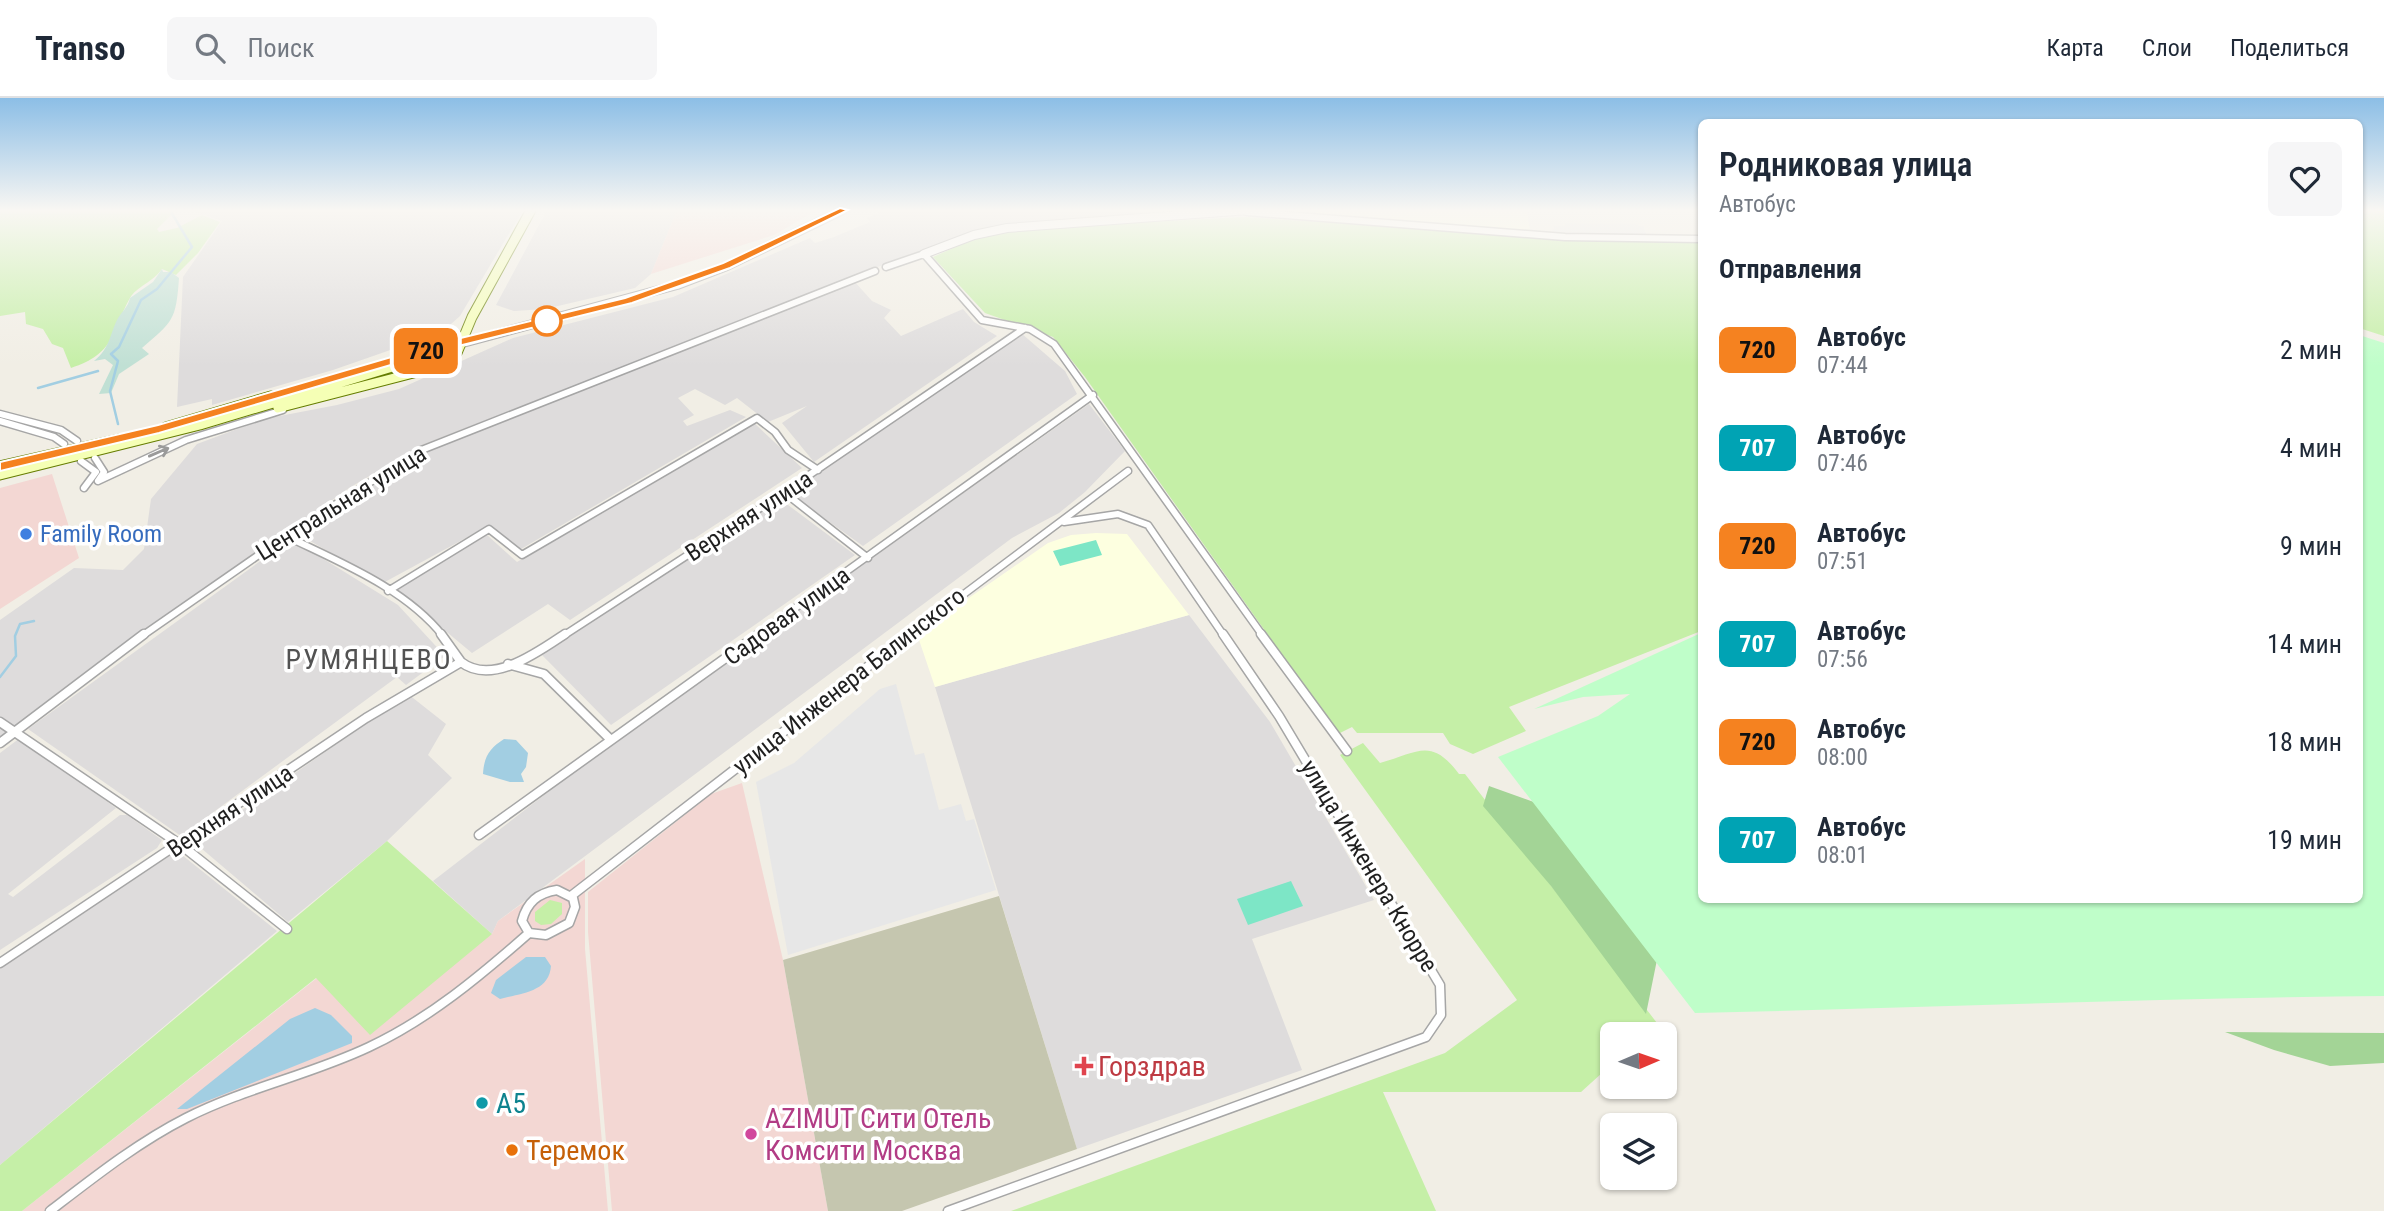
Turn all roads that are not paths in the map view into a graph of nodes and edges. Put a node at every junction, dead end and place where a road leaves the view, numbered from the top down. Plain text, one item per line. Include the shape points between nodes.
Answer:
1 (503, 262) edge
2 (735, 262) edge
3 (901, 262) edge
4 (931, 262) edge
5 (886, 267) dead end
6 (875, 271) dead end
7 (1025, 328) junction
8 (459, 344) junction
9 (1093, 395) junction
10 (316, 401) junction
11 (0, 414) edge
12 (0, 421) edge
13 (200, 425) junction
14 (77, 441) dead end
15 (64, 444) dead end
16 (94, 458) dead end
17 (81, 461) dead end
18 (0, 465) edge
19 (818, 470) junction
20 (1128, 471) dead end
21 (0, 475) edge
22 (84, 488) dead end
23 (785, 493) junction
24 (1064, 522) junction
25 (286, 536) junction
26 (868, 558) junction
27 (388, 591) junction
28 (461, 662) junction
29 (508, 664) junction
30 (0, 722) edge
31 (16, 731) junction
32 (611, 740) junction
33 (0, 743) edge
34 (1347, 751) dead end
35 (480, 835) dead end
36 (181, 845) junction
37 (571, 895) junction
38 (287, 929) dead end
39 (529, 933) junction
40 (0, 963) edge
41 (50, 1211) edge
42 (948, 1211) edge

1 - 8 main road
2 - 8 street via 677,285
3 - 5 street
4 - 7 street via 982,320
6 - 25 street, Центральная улица via 419,451
7 - 9 street via 1054,344
7 - 19 street, Верхняя улица
8 - 10 main road via 457,354 429,369
8 - 13 main road
8 - 18 main road via 159,429
9 - 26 street, Садовая улица
9 - 34 street
10 - 13 main road
16 -> 10 street via 104,472 98,481 198,436
11 - 14 street via 61,430
12 - 15 street
13 - 21 main road
17 - 22 street via 96,472
19 - 23 street, Верхняя улица
19 - 27 street via 788,450 757,418 522,555 489,529
20 - 24 street, улица Инженера Балинского
23 - 26 street
23 - 29 street, Верхняя улица via 561,636
24 - 37 street, улица Инженера Балинского via 1026,545
24 - 42 street, улица Инженера Кнорре via 1115,514 1148,525 1311,768 1440,985 1441,1015 1426,1037
25 - 27 street via 351,567
25 - 31 street, Центральная улица via 173,613
26 - 32 street, Садовая улица
27 - 28 street via 433,624
28 - 29 street, Верхняя улица via 477,670
28 - 36 street, Верхняя улица via 366,718
29 - 32 street via 544,674
30 - 31 street
31 - 33 street, Центральная улица
31 - 36 street
32 - 35 street, Садовая улица
36 - 38 street
36 - 40 street, Верхняя улица
37 - 39 street via 575,909 564,928 546,936
37 - 39 street via 552,891 531,901 522,920
39 - 41 street via 452,996 395,1034 188,1117 132,1149

